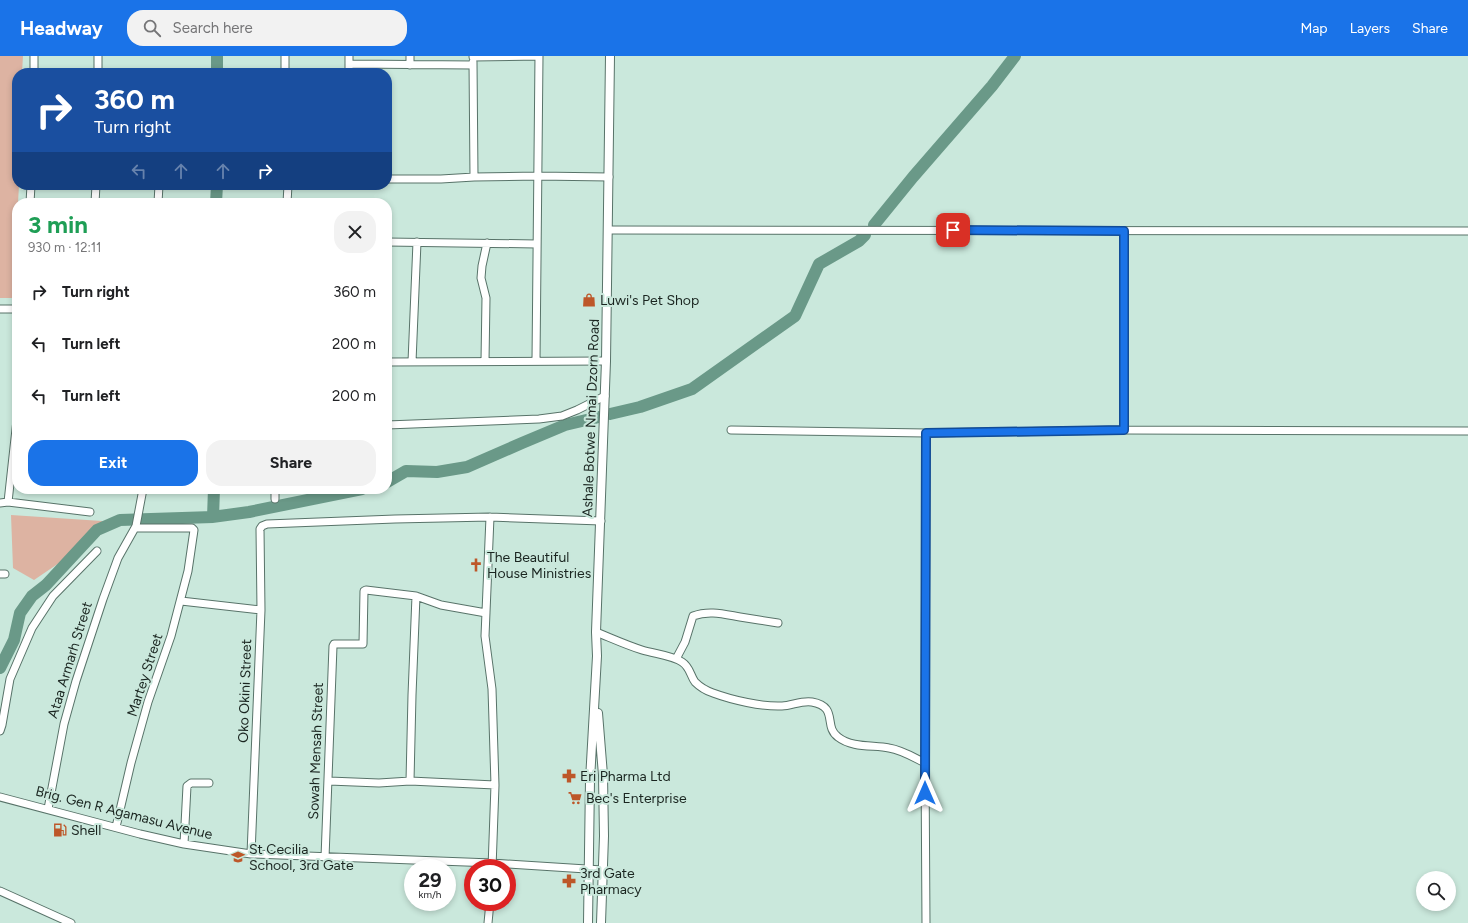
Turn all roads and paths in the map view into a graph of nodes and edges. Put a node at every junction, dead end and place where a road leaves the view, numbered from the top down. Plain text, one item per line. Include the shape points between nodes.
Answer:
1 (34, 56) edge
2 (98, 56) edge
3 (285, 56) edge
4 (349, 56) edge
5 (410, 56) edge
6 (610, 56) edge
7 (473, 57) edge
8 (349, 64) junction
9 (410, 65) junction
10 (473, 65) junction
11 (34, 68) edge
12 (98, 68) edge
13 (285, 68) edge
14 (349, 68) edge
15 (538, 176) junction
16 (474, 177) junction
17 (609, 177) junction
18 (392, 179) edge
19 (608, 230) junction
20 (1124, 231) junction
21 (1468, 231) edge
22 (392, 242) edge
23 (417, 242) junction
24 (487, 243) junction
25 (536, 244) junction
26 (0, 309) edge
27 (12, 309) edge
28 (485, 361) junction
29 (536, 361) junction
30 (606, 361) junction
31 (392, 362) edge
32 (412, 362) junction
33 (605, 396) junction
34 (392, 425) edge
35 (731, 430) dead end
36 (1124, 430) junction
37 (1468, 431) edge
38 (926, 433) junction
39 (12, 472) edge
40 (141, 494) edge
41 (275, 494) edge
42 (275, 499) dead end
43 (8, 502) junction
44 (0, 503) edge
45 (90, 512) dead end
46 (490, 517) junction
47 (601, 521) junction
48 (136, 527) junction
49 (97, 551) dead end
50 (416, 596) junction
51 (181, 601) junction
52 (261, 610) junction
53 (486, 613) junction
54 (778, 623) dead end
55 (596, 632) junction
56 (676, 659) junction
57 (595, 684) junction
58 (0, 731) edge
59 (925, 763) junction
60 (329, 781) junction
61 (410, 781) junction
62 (209, 783) dead end
63 (495, 785) junction
64 (0, 796) edge
65 (48, 809) junction
66 (116, 827) junction
67 (184, 844) junction
68 (251, 854) junction
69 (325, 858) junction
70 (492, 859) edge
71 (464, 865) edge
72 (516, 867) edge
73 (590, 870) junction
74 (602, 870) junction
75 (0, 891) edge
76 (489, 911) edge
77 (71, 923) edge
78 (488, 923) edge
79 (588, 923) edge
80 (601, 923) edge
81 (926, 923) edge

1 - 11 street
2 - 12 street
3 - 13 street
4 - 8 street
5 - 9 street
6 - 17 main road, Ashale Botwe Nmai Dzorn Road
7 - 10 street
7 - 15 street via 539,56
8 - 9 street
8 - 14 street
9 - 10 street
10 - 16 street
15 - 16 street
15 - 17 street
15 - 25 street
16 - 18 street
17 - 19 main road, Ashale Botwe Nmai Dzorn Road
19 - 20 street
19 - 30 main road, Ashale Botwe Nmai Dzorn Road
20 - 21 street
20 - 36 street
22 - 23 street
23 - 24 street
23 - 32 street
24 - 25 street
24 - 28 street via 481,278 486,298
25 - 29 street
26 - 27 street
28 - 29 street
28 - 32 street
29 - 30 street
30 - 33 main road, Ashale Botwe Nmai Dzorn Road
31 - 32 street
33 - 34 street via 562,416
33 - 47 main road, Ashale Botwe Nmai Dzorn Road
35 - 38 street
36 - 37 street
36 - 38 street
38 - 59 street
39 - 43 street
40 - 48 street, Ataa Armarh Street
41 - 42 street
43 - 44 street
43 - 45 street
46 - 47 street
46 - 52 street, Oko Okini Street via 264,524 260,529
46 - 53 street
47 - 55 main road, Ashale Botwe Nmai Dzorn Road
48 - 51 street, Martey Street via 194,530
48 - 65 street, Ataa Armarh Street via 118,558 76,681 64,724
49 - 58 street via 53,596 32,628 10,679
50 - 53 street via 440,605
50 - 60 street, Sowah Mensah Street via 364,591 363,644 333,646
50 - 61 street
51 - 52 street
51 - 66 street, Martey Street via 172,636 148,702
52 - 68 street, Oko Okini Street
53 - 63 street via 485,636 492,689
54 - 56 street via 710,612 693,616 685,642
55 - 56 street via 641,650
55 - 57 main road, Ashale Botwe Nmai Dzorn Road
56 - 59 street via 689,668 695,682 713,693 759,705 780,706 812,702 829,713 831,728 844,740 854,744 902,751
57 - 73 main road, Ashale Botwe Nmai Dzorn Road via 590,780
57 - 74 main road, Ashale Botwe Nmai Dzorn Road via 603,775
59 - 81 street
60 - 61 street
60 - 69 street, Sowah Mensah Street
61 - 63 street
62 - 67 street via 191,783 187,786
63 - 70 street
64 - 65 street, Brig. Gen R Agamasu Avenue
65 - 66 street, Brig. Gen R Agamasu Avenue
66 - 67 street, Brig. Gen R Agamasu Avenue
67 - 68 street, Brig. Gen R Agamasu Avenue
68 - 69 street, Brig. Gen R Agamasu Avenue
69 - 71 street, Brig. Gen R Agamasu Avenue
72 - 73 street, Brig. Gen R Agamasu Avenue
73 - 74 street, Brig. Gen R Agamasu Avenue
73 - 79 main road, Ashale Botwe Nmai Dzorn Road
74 - 80 main road, Ashale Botwe Nmai Dzorn Road
75 - 77 street
76 - 78 street

